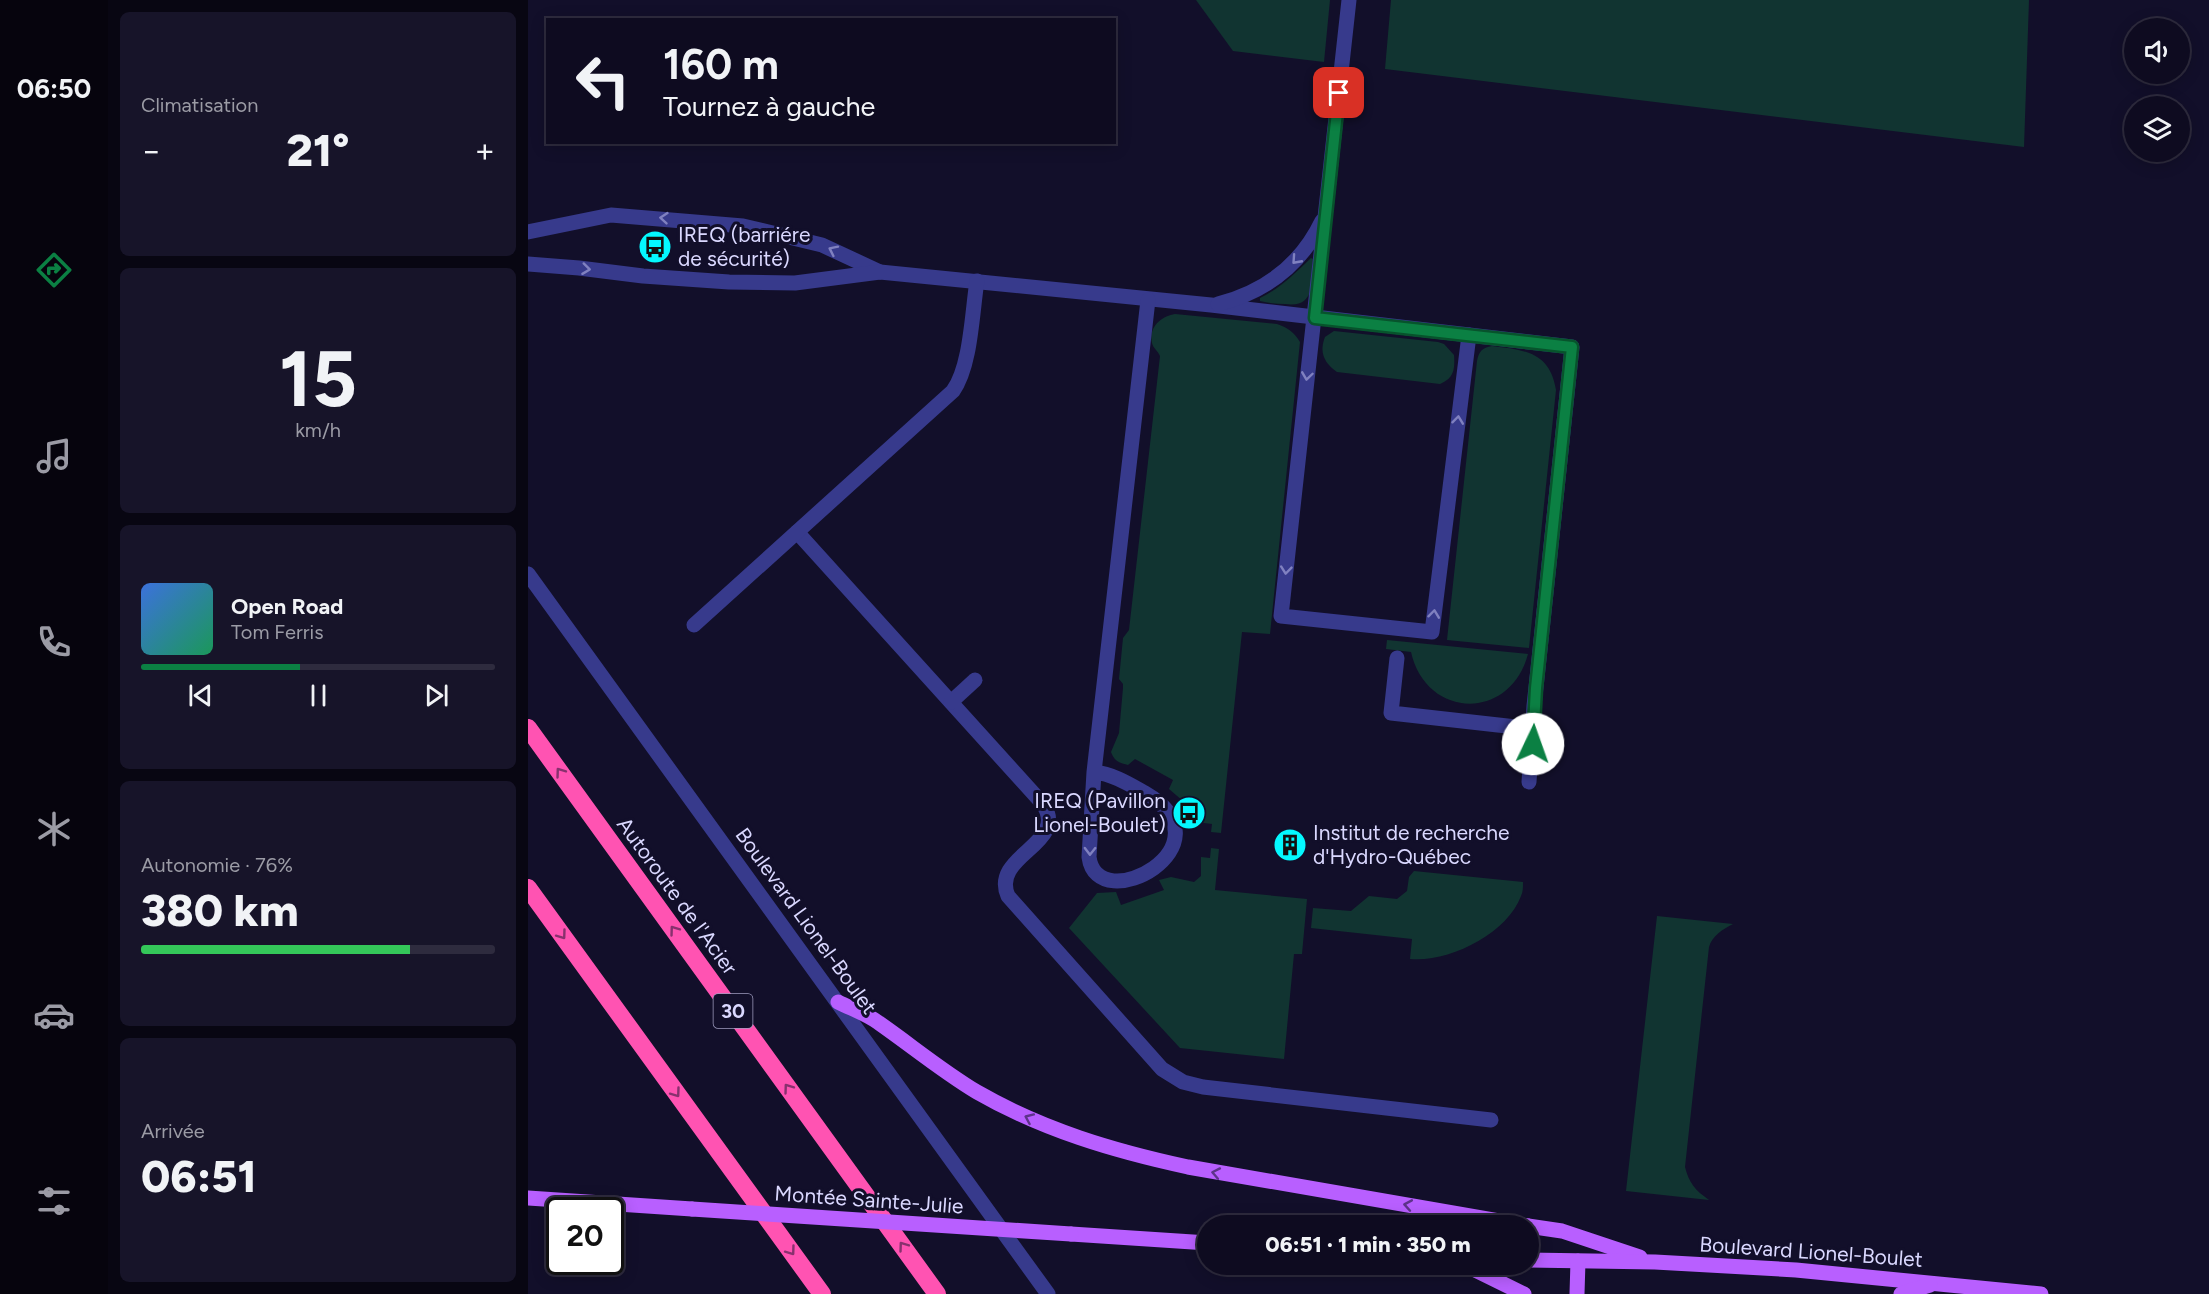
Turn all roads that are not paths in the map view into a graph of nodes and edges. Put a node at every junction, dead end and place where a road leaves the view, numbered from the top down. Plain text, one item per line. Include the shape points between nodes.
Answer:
1 (1349, 0) edge
2 (1327, 210) junction
3 (528, 232) edge
4 (528, 264) edge
5 (880, 272) junction
6 (977, 281) junction
7 (1148, 300) junction
8 (1211, 306) junction
9 (1315, 318) junction
10 (1469, 335) junction
11 (797, 532) junction
12 (528, 574) edge
13 (694, 625) dead end
14 (1397, 658) dead end
15 (975, 680) dead end
16 (951, 702) junction
17 (528, 728) edge
18 (1534, 729) junction
19 (1094, 772) junction
20 (1529, 782) dead end
21 (528, 888) edge
22 (838, 1002) junction
23 (1491, 1120) dead end
24 (528, 1198) edge
25 (1462, 1215) edge
26 (1539, 1228) edge
27 (1197, 1243) edge
28 (1539, 1260) edge
29 (1578, 1261) junction
30 (1654, 1262) junction
31 (1485, 1275) edge
32 (1935, 1283) junction
33 (822, 1294) edge
34 (937, 1294) edge
35 (1048, 1294) edge
36 (1524, 1294) edge
37 (1577, 1294) edge
38 (1901, 1294) edge
39 (2042, 1294) edge

1 - 2 street
2 -> 8 street via 1311,242 1276,279 1248,294
2 - 9 street
5 -> 3 street via 822,244 743,226 611,215
4 -> 5 street via 729,282 795,283
5 - 6 street
6 - 7 street
6 - 11 street via 965,365 954,391
7 - 8 street
7 - 19 street
8 - 9 street
9 - 10 street
9 -> 10 street via 1281,616 1334,622 1432,632
10 - 18 street via 1572,347
11 - 13 street
11 - 16 street
12 - 22 street, Boulevard Lionel-Boulet
14 - 18 street via 1391,713
15 - 16 street
16 - 23 street via 1048,813 1044,835 1007,872 1008,896 1169,1075 1203,1087
34 -> 17 highway, Autoroute de l'Acier / 30
18 - 20 street
19 -> 19 street via 1090,866 1110,881 1123,881 1153,869 1173,848 1174,825 1170,816 1156,800 1111,775
21 -> 33 highway
25 -> 22 main road via 1248,1179 1091,1143 995,1102 877,1022
22 - 35 street, Boulevard Lionel-Boulet
24 - 27 main road, Montée Sainte-Julie, bridge
26 - 30 main road via 1562,1231
28 - 29 main road
29 - 30 main road, Boulevard Lionel-Boulet
29 - 37 main road
30 - 32 main road, Boulevard Lionel-Boulet
31 - 36 main road
32 - 38 main road
32 - 39 main road, Boulevard Lionel-Boulet

